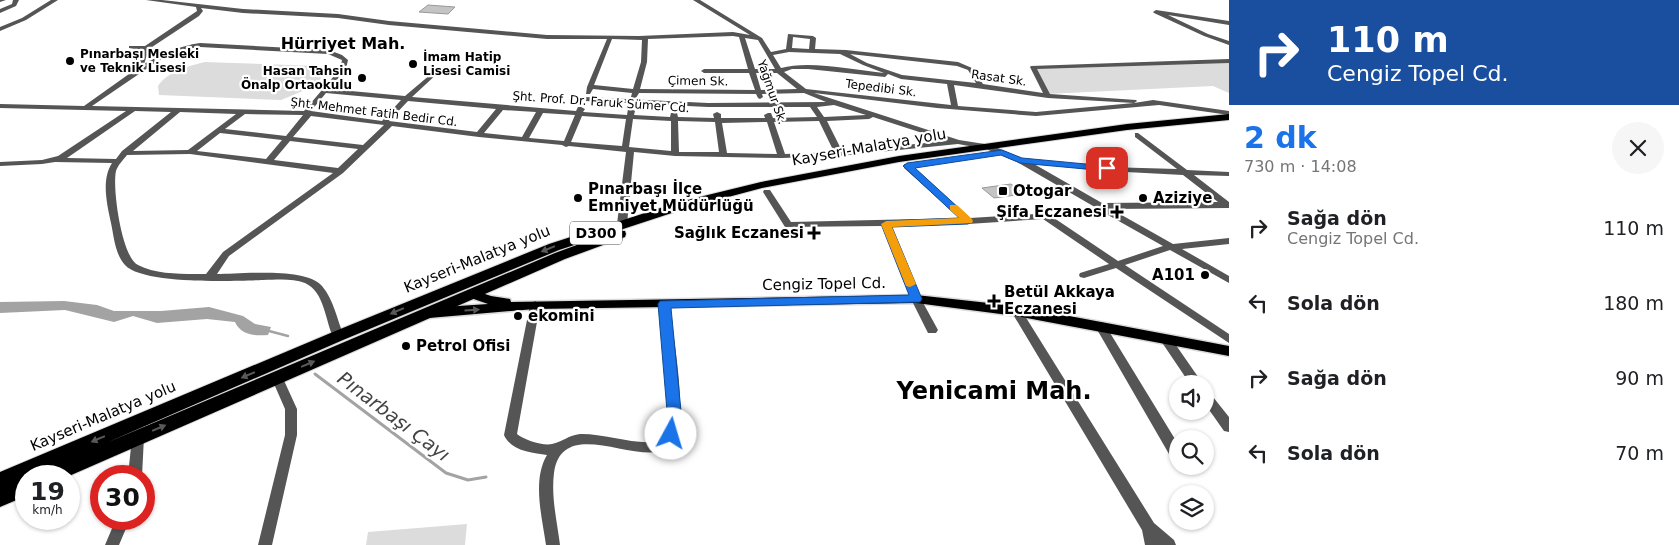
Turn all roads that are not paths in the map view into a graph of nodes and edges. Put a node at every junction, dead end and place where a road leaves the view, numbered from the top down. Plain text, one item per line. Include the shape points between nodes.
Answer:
1 (16, 0) edge
2 (55, 0) edge
3 (149, 0) edge
4 (696, 0) edge
5 (198, 6) junction
6 (0, 11) edge
7 (1229, 23) edge
8 (0, 29) edge
9 (741, 34) junction
10 (610, 38) junction
11 (645, 38) junction
12 (760, 39) junction
13 (1229, 43) edge
14 (131, 46) dead end
15 (146, 48) junction
16 (788, 50) junction
17 (812, 50) junction
18 (841, 52) junction
19 (770, 54) junction
20 (1229, 61) edge
21 (437, 71) dead end
22 (704, 71) dead end
23 (752, 71) junction
24 (779, 71) junction
25 (138, 72) junction
26 (901, 77) junction
27 (950, 82) junction
28 (981, 86) junction
29 (590, 88) junction
30 (324, 91) junction
31 (635, 91) junction
32 (805, 91) junction
33 (675, 92) junction
34 (759, 92) junction
35 (713, 93) junction
36 (1048, 96) junction
37 (406, 98) junction
38 (585, 99) junction
39 (632, 103) junction
40 (1158, 103) junction
41 (840, 104) junction
42 (675, 105) junction
43 (763, 105) junction
44 (812, 105) junction
45 (0, 106) edge
46 (716, 106) junction
47 (501, 107) junction
48 (955, 107) junction
49 (86, 108) junction
50 (134, 109) junction
51 (178, 110) junction
52 (541, 110) junction
53 (244, 111) junction
54 (307, 113) junction
55 (579, 113) junction
56 (1229, 113) edge
57 (630, 116) junction
58 (877, 116) junction
59 (1229, 117) edge
60 (674, 119) junction
61 (822, 119) junction
62 (718, 120) junction
63 (770, 120) junction
64 (387, 124) junction
65 (1229, 124) edge
66 (218, 130) junction
67 (1138, 135) junction
68 (479, 136) junction
69 (288, 138) junction
70 (524, 140) junction
71 (958, 142) junction
72 (566, 145) junction
73 (988, 147) junction
74 (366, 148) junction
75 (628, 150) junction
76 (190, 152) junction
77 (125, 153) junction
78 (1002, 153) junction
79 (675, 154) junction
80 (839, 154) junction
81 (723, 155) junction
82 (782, 156) junction
83 (57, 160) junction
84 (118, 160) junction
85 (1020, 160) junction
86 (269, 161) junction
87 (0, 164) edge
88 (907, 166) junction
89 (340, 171) junction
90 (1186, 173) junction
91 (1229, 174) edge
92 (767, 192) junction
93 (1097, 206) junction
94 (1228, 206) edge
95 (1109, 212) junction
96 (1046, 218) junction
97 (968, 221) junction
98 (622, 224) junction
99 (886, 224) junction
100 (1229, 241) edge
101 (1171, 247) junction
102 (1116, 265) junction
103 (1084, 275) dead end
104 (210, 276) junction
105 (1229, 280) edge
106 (472, 294) junction
107 (916, 299) junction
108 (664, 304) junction
109 (535, 305) junction
110 (1016, 311) junction
111 (424, 314) junction
112 (1100, 326) junction
113 (932, 330) dead end
114 (338, 336) junction
115 (1229, 339) edge
116 (1167, 341) junction
117 (1229, 351) edge
118 (1191, 375) edge
119 (277, 377) junction
120 (1214, 407) edge
121 (1229, 427) edge
122 (138, 438) junction
123 (1169, 442) edge
124 (554, 450) junction
125 (75, 465) edge
126 (136, 465) edge
127 (0, 481) edge
128 (15, 492) edge
129 (0, 498) edge
130 (1148, 528) junction
131 (118, 530) edge
132 (112, 545) edge
133 (265, 545) edge
134 (553, 545) edge
135 (1152, 545) edge
136 (1170, 545) edge

1 - 6 street via 14,5
2 - 8 street
3 - 5 street
4 - 12 street
5 - 10 street via 547,37
5 - 15 street via 200,12 197,15
7 - 13 street via 1156,12
9 - 11 street
9 - 12 street
9 - 23 street, Yağmur Sk.
10 - 11 street
10 - 29 street
11 - 31 street via 644,62
12 - 19 street
14 - 15 street
15 - 25 street
16 - 17 street, Rasat Sk.
16 - 17 street via 790,35 813,38
16 - 19 street, Rasat Sk.
17 - 18 street, Rasat Sk.
18 - 26 street, Rasat Sk.
18 - 28 street via 958,64 970,69
19 - 24 street
20 - 36 street via 1033,67
21 - 37 street
22 - 23 street
23 - 24 street
23 - 34 street, Yağmur Sk.
24 - 26 street via 808,68
24 - 32 street
25 - 30 street via 171,51 191,45 329,52 345,60 343,68
25 - 49 street
26 - 27 street, Rasat Sk.
27 - 28 street, Rasat Sk.
27 - 48 street
28 - 36 street, Rasat Sk.
29 - 31 street, Çimen Sk.
29 - 38 street
30 - 37 street, Şht. Prof. Dr. Faruk Sümer Cd.
30 - 54 street
31 - 33 street, Çimen Sk.
31 - 39 street
32 - 34 street, Çimen Sk.
32 - 41 street
32 - 48 street, Tepedibi Sk.
33 - 35 street, Çimen Sk.
33 - 42 street
34 - 35 street, Çimen Sk.
34 - 43 street, Yağmur Sk.
35 - 46 street
36 - 40 street, Rasat Sk.
37 - 47 street, Şht. Prof. Dr. Faruk Sümer Cd.
37 - 64 street
38 - 39 street
38 - 55 street
39 - 42 street
39 - 57 street
40 - 48 street, Tepedibi Sk. via 1036,114
40 - 56 street, Rasat Sk.
41 - 44 street
41 - 58 street
42 - 46 street
42 - 60 street
43 - 44 street
43 - 46 street
43 - 63 street, Yağmur Sk.
44 - 61 street
45 - 49 street, Şht. Mehmet Fatih Bedir Cd.
46 - 62 street
47 - 52 street, Şht. Prof. Dr. Faruk Sümer Cd.
47 - 68 street
49 - 50 street, Şht. Mehmet Fatih Bedir Cd.
50 - 51 street, Şht. Mehmet Fatih Bedir Cd.
50 - 83 street
51 - 53 street, Şht. Mehmet Fatih Bedir Cd.
51 - 77 street
52 - 55 street, Şht. Prof. Dr. Faruk Sümer Cd.
52 - 70 street
53 - 54 street, Şht. Mehmet Fatih Bedir Cd.
53 - 66 street
54 - 64 street, Şht. Mehmet Fatih Bedir Cd.
54 - 69 street
55 - 57 street, Şht. Prof. Dr. Faruk Sümer Cd.
55 - 72 street
57 - 60 street, Şht. Prof. Dr. Faruk Sümer Cd.
57 - 75 street
58 - 61 street, Şht. Prof. Dr. Faruk Sümer Cd.
58 - 71 street
59 - 73 highway, Kayseri-Malatya yolu / D300 via 1127,127
60 - 62 street, Şht. Prof. Dr. Faruk Sümer Cd.
60 - 79 street
61 - 63 street, Şht. Prof. Dr. Faruk Sümer Cd.
61 - 80 street
62 - 63 street, Şht. Prof. Dr. Faruk Sümer Cd.
62 - 81 street
63 - 82 street, Yağmur Sk.
64 - 68 street, Şht. Mehmet Fatih Bedir Cd.
64 - 74 street
65 - 67 highway, Kayseri-Malatya yolu / D300
66 - 69 street
66 - 76 street
67 - 78 highway, Kayseri-Malatya yolu / D300
67 - 90 street
68 - 70 street, Şht. Mehmet Fatih Bedir Cd.
69 - 74 street
69 - 86 street
70 - 72 street, Şht. Mehmet Fatih Bedir Cd.
71 - 73 street
71 - 80 street, Şht. Mehmet Fatih Bedir Cd.
72 - 75 street, Şht. Mehmet Fatih Bedir Cd.
73 - 78 street
73 - 98 highway, Kayseri-Malatya yolu / D300 via 899,159 761,185
74 - 89 street
75 - 79 street, Şht. Mehmet Fatih Bedir Cd.
75 - 98 street
76 - 77 street
76 - 86 street
77 - 84 street
78 - 85 street
78 - 88 highway, Kayseri-Malatya yolu / D300
79 - 81 street, Şht. Mehmet Fatih Bedir Cd.
80 - 82 street, Şht. Mehmet Fatih Bedir Cd.
81 - 82 street, Şht. Mehmet Fatih Bedir Cd.
83 - 84 street
83 - 87 street
84 - 104 street via 110,187 127,261 135,268 152,272
85 - 90 street
85 - 93 street
86 - 89 street
88 - 92 highway, Kayseri-Malatya yolu / D300
88 - 97 street
89 - 104 street via 226,254
90 - 91 street
90 - 94 street
92 - 99 street via 788,225
92 - 106 highway, Kayseri-Malatya yolu / D300 via 692,211 606,239
93 - 94 street
93 - 95 street
95 - 96 street
95 - 101 street
96 - 97 street
96 - 102 street
97 - 99 street
98 -> 114 highway, Kayseri-Malatya yolu / D300 via 554,247
99 - 107 street
100 - 101 street
101 - 102 street
101 - 105 street
102 - 103 street
102 - 115 street
104 - 114 street via 307,280 321,291
106 - 109 main road via 489,300
106 - 111 highway, Kayseri-Malatya yolu / D300
107 - 108 main road, Cengiz Topel Cd.
107 - 110 main road, Cengiz Topel Cd.
107 - 113 street
108 - 109 main road, Cengiz Topel Cd.
108 - 124 street via 674,411 668,441 656,447 575,440
111 -> 109 main road
109 - 124 street via 510,435 520,444
110 - 112 main road, Cengiz Topel Cd.
110 - 130 street
119 -> 111 highway, Kayseri-Malatya yolu / D300
112 - 116 main road, Cengiz Topel Cd.
112 - 123 street
114 -> 127 highway, Kayseri-Malatya yolu / D300
116 - 117 main road, Cengiz Topel Cd.
116 - 118 street
122 -> 119 highway, Kayseri-Malatya yolu / D300
119 - 133 street via 286,395 292,420 291,435
120 - 121 street
122 - 125 highway, Kayseri-Malatya yolu / D300
122 - 126 street
124 - 134 street via 547,484
128 - 129 highway
130 - 135 street
130 - 136 street
131 - 132 street

